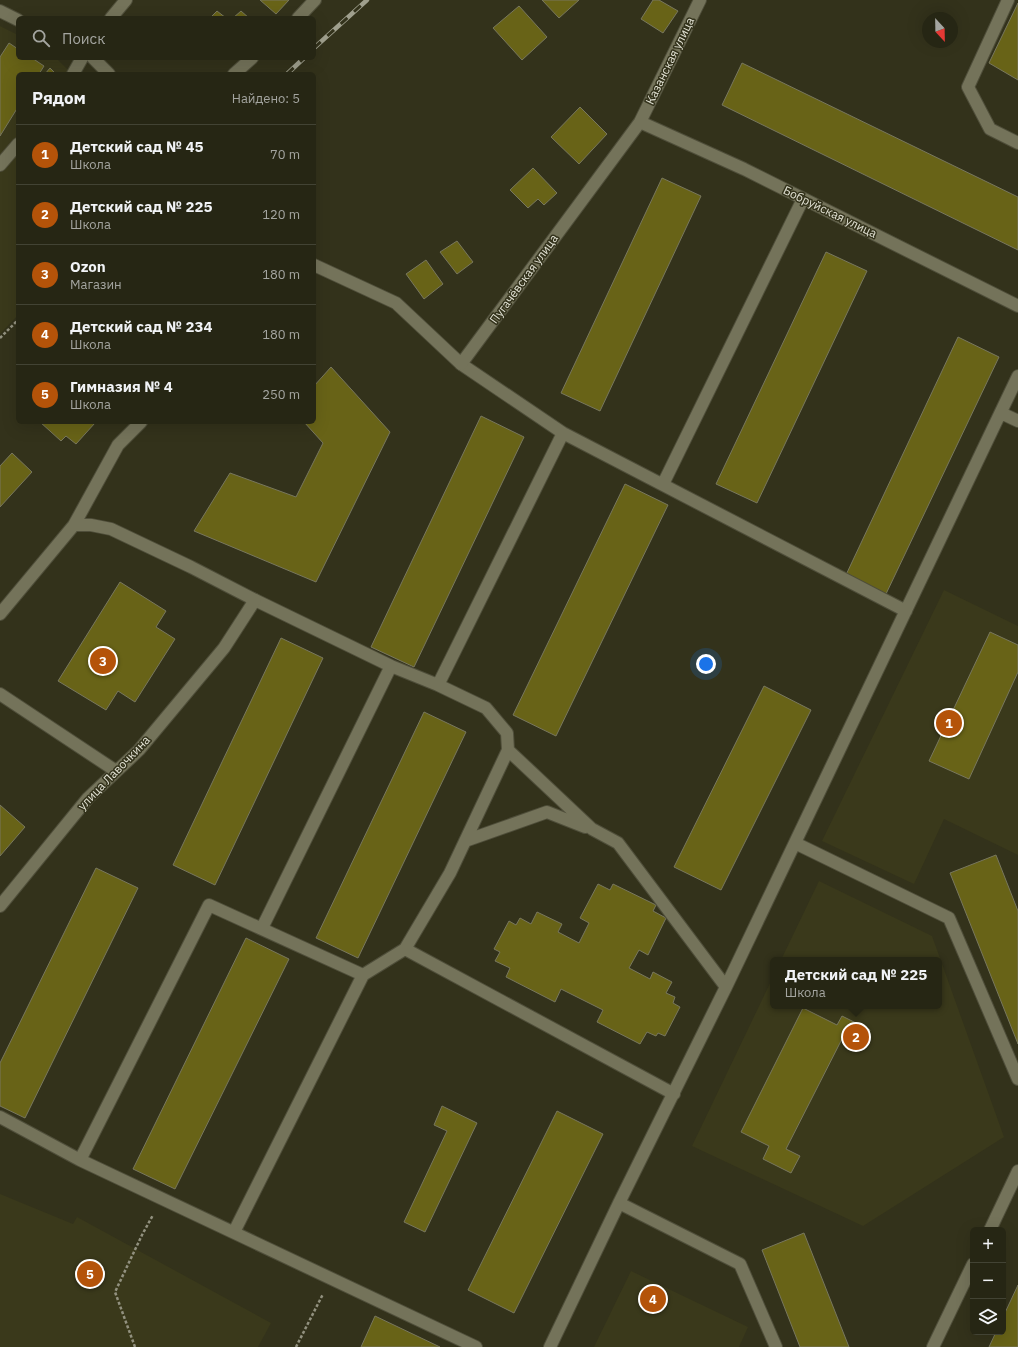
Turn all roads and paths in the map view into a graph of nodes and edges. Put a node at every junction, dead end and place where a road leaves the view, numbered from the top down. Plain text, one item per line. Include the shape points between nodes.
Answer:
1 (126, 0) edge
2 (315, 0) edge
3 (700, 0) edge
4 (1008, 0) edge
5 (0, 11) edge
6 (114, 16) edge
7 (300, 16) edge
8 (16, 19) edge
9 (81, 60) edge
10 (95, 60) edge
11 (250, 60) edge
12 (74, 72) edge
13 (107, 72) edge
14 (236, 72) edge
15 (640, 122) junction
16 (1018, 143) edge
17 (16, 146) edge
18 (0, 165) edge
19 (803, 199) junction
20 (316, 266) edge
21 (1018, 306) edge
22 (16, 322) edge
23 (0, 338) edge
24 (461, 364) junction
25 (1018, 376) edge
26 (1001, 412) junction
27 (1018, 421) edge
28 (139, 424) edge
29 (563, 432) junction
30 (663, 484) junction
31 (74, 525) junction
32 (255, 600) junction
33 (906, 611) junction
34 (0, 614) edge
35 (391, 666) junction
36 (438, 685) junction
37 (0, 694) edge
38 (508, 750) junction
39 (116, 770) junction
40 (592, 829) junction
41 (465, 841) junction
42 (795, 843) junction
43 (0, 906) edge
44 (262, 928) junction
45 (405, 949) junction
46 (364, 974) junction
47 (726, 987) junction
48 (1018, 1079) edge
49 (674, 1094) junction
50 (0, 1117) edge
51 (80, 1160) junction
52 (1018, 1171) edge
53 (163, 1199) junction
54 (619, 1203) junction
55 (991, 1227) edge
56 (234, 1232) junction
57 (970, 1270) edge
58 (330, 1278) junction
59 (135, 1347) edge
60 (296, 1347) edge
61 (476, 1347) edge
62 (550, 1347) edge
63 (776, 1347) edge
64 (933, 1347) edge

1 - 6 street
2 - 7 street
3 - 15 street, Казанская улица
4 - 16 street via 968,87 990,129
5 - 8 street
9 - 12 street
10 - 13 street
11 - 14 street
15 - 19 street, Бобруйская улица
15 - 24 street, Пугачёвская улица
17 - 18 street
19 - 21 street, Бобруйская улица
19 - 30 street
20 - 24 street via 396,303
22 - 23 path
24 - 29 street
25 - 26 street
26 - 27 street
26 - 33 street
28 - 31 street via 118,445
29 - 30 street
29 - 36 street
30 - 33 street
31 - 32 street via 111,529
31 - 34 street
32 - 35 street
32 - 39 street, улица Лавочкина via 224,648 139,750
33 - 42 street
35 - 36 street
35 - 44 street
36 - 38 street via 486,708 507,733
37 - 39 street
38 - 40 street
38 - 41 street
39 - 43 street, улица Лавочкина via 88,798
40 - 41 street via 547,812
40 - 47 street via 618,843
41 - 45 street via 450,873
42 - 47 street
42 - 48 street via 950,918
44 - 46 street
44 - 51 street via 209,905
45 - 46 street
45 - 49 street
46 - 56 street
47 - 49 street
49 - 54 street
50 - 51 street
51 - 53 street
52 - 55 street
53 - 56 street
53 - 59 path via 114,1292
54 - 62 street
54 - 63 street via 740,1264
56 - 58 street
57 - 64 street
58 - 60 path
58 - 61 street

